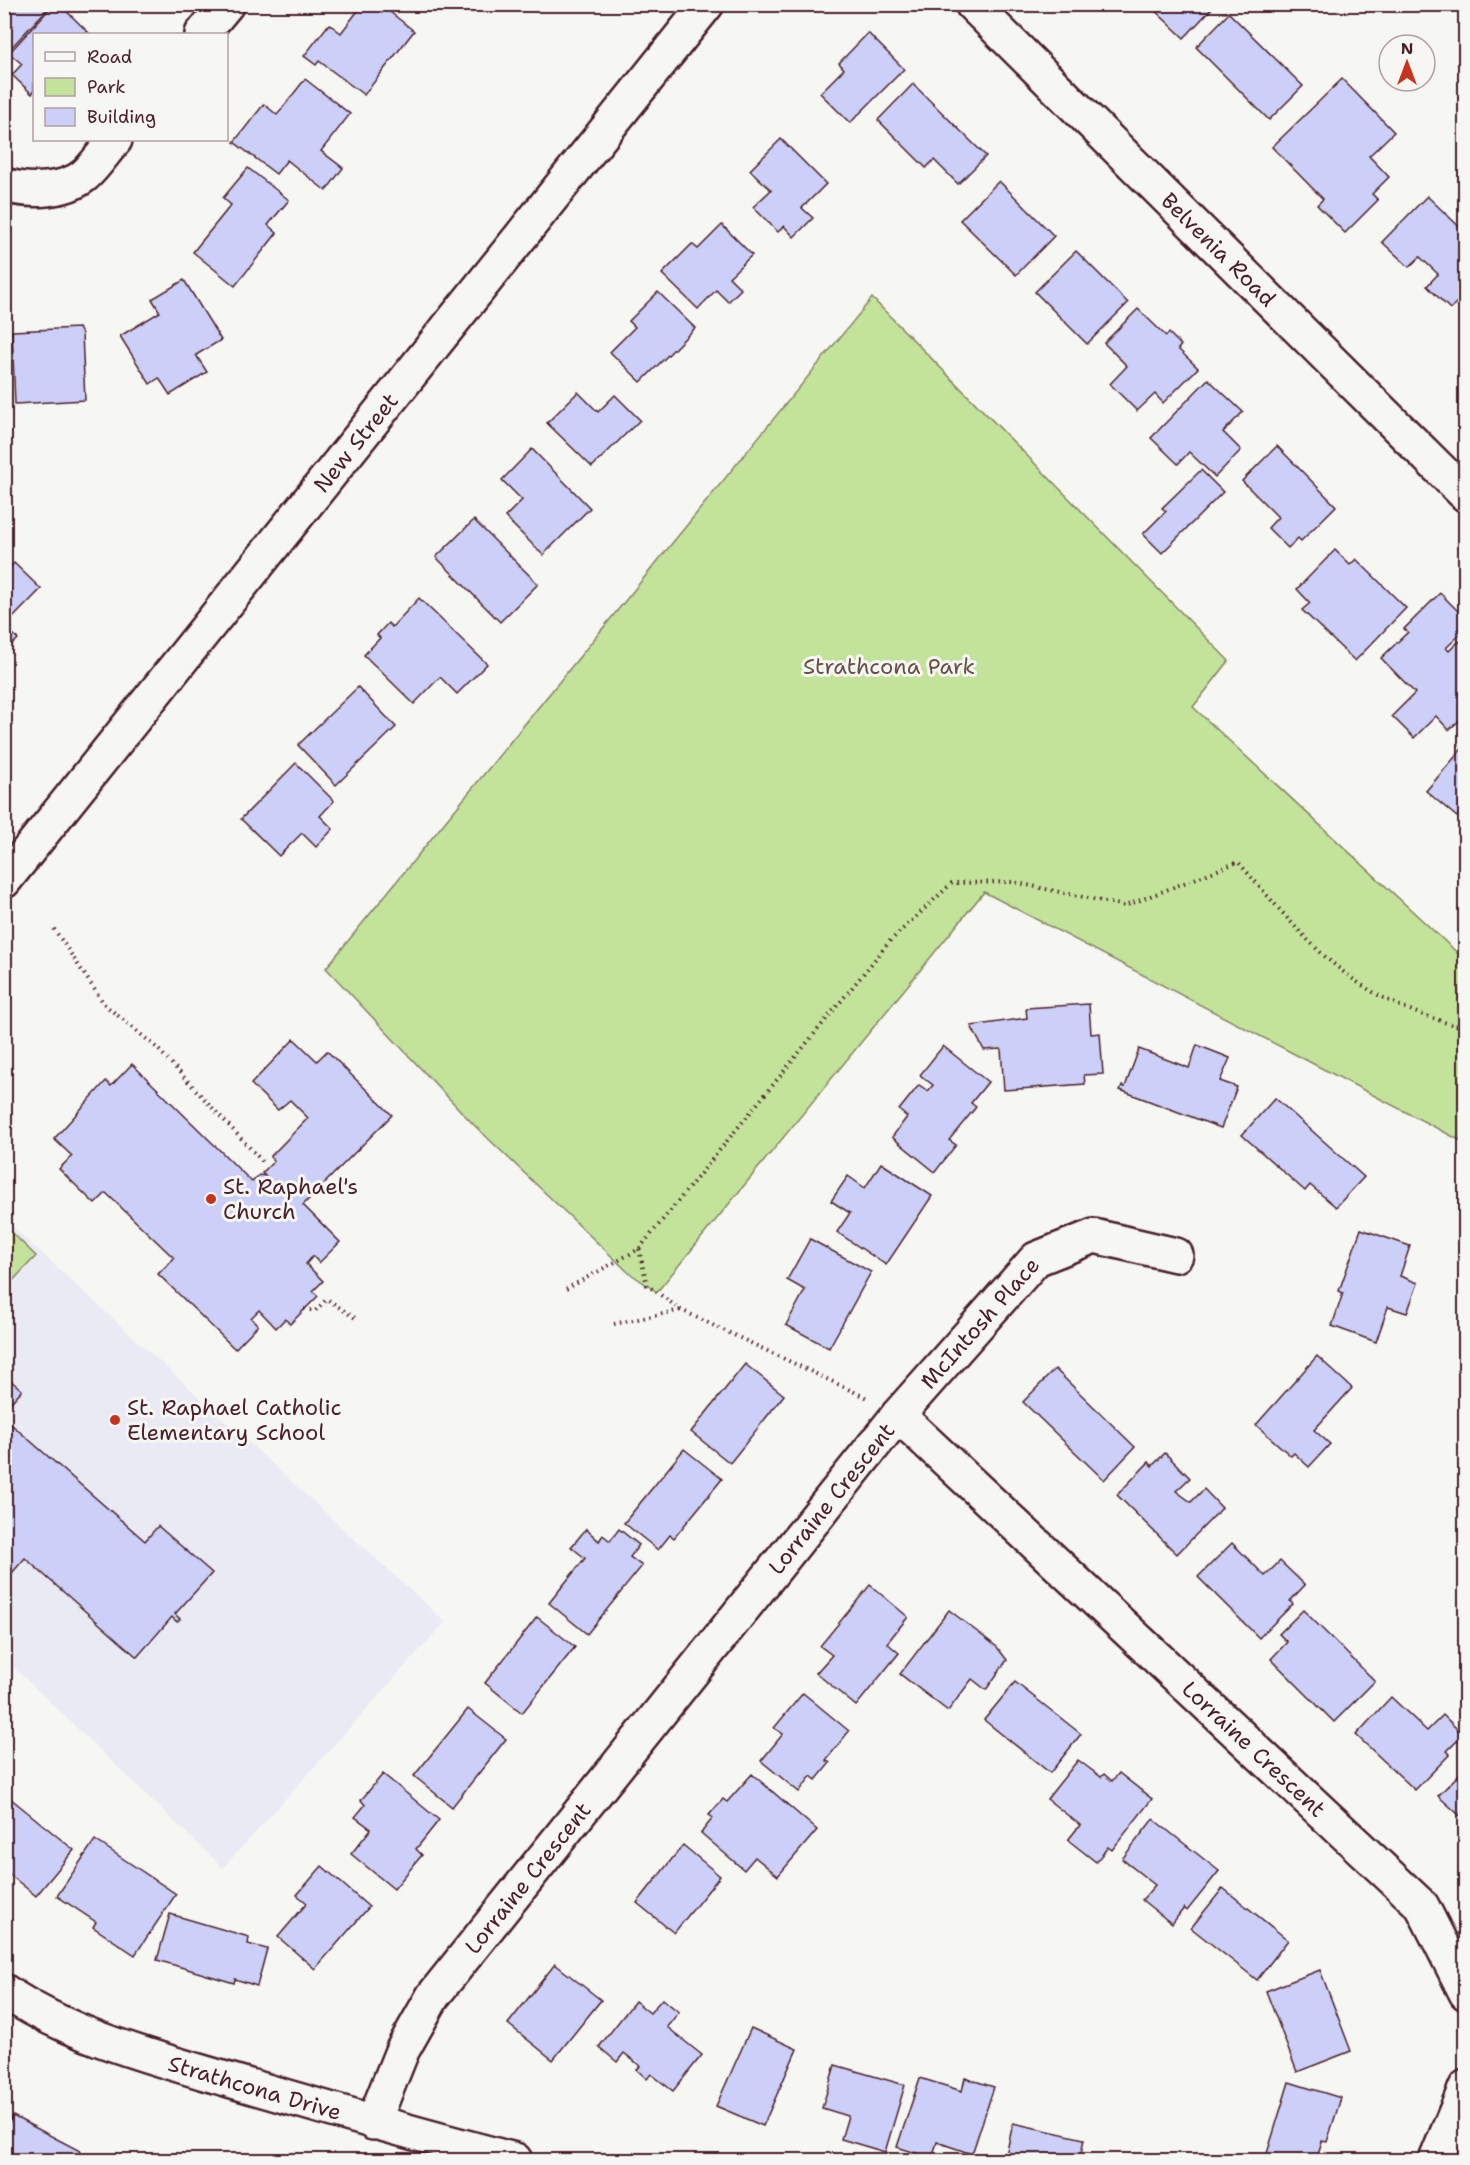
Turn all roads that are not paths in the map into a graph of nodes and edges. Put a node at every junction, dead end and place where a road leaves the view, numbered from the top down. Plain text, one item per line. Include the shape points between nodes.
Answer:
1 (227, 4) edge
2 (707, 4) edge
3 (972, 4) edge
4 (203, 33) edge
5 (114, 141) edge
6 (4, 185) edge
7 (1466, 495) edge
8 (4, 881) edge
9 (1176, 1255) dead end
10 (898, 1415) junction
11 (4, 1991) edge
12 (1466, 1993) edge
13 (1466, 2087) edge
14 (373, 2123) junction
15 (515, 2160) edge
16 (1436, 2160) edge

1 - 4 street
2 - 8 street, New Street
3 - 7 street, Belvenia Road
5 - 6 street via 84,177 57,187 31,190
9 - 10 street, McIntosh Place via 1094,1236 1036,1259
10 - 12 street, Lorraine Crescent via 1422,1906
10 - 14 street, Lorraine Crescent via 433,1996 402,2051
11 - 14 street, Strathcona Drive via 32,2010 118,2047
13 - 16 street
14 - 15 street, Strathcona Drive

